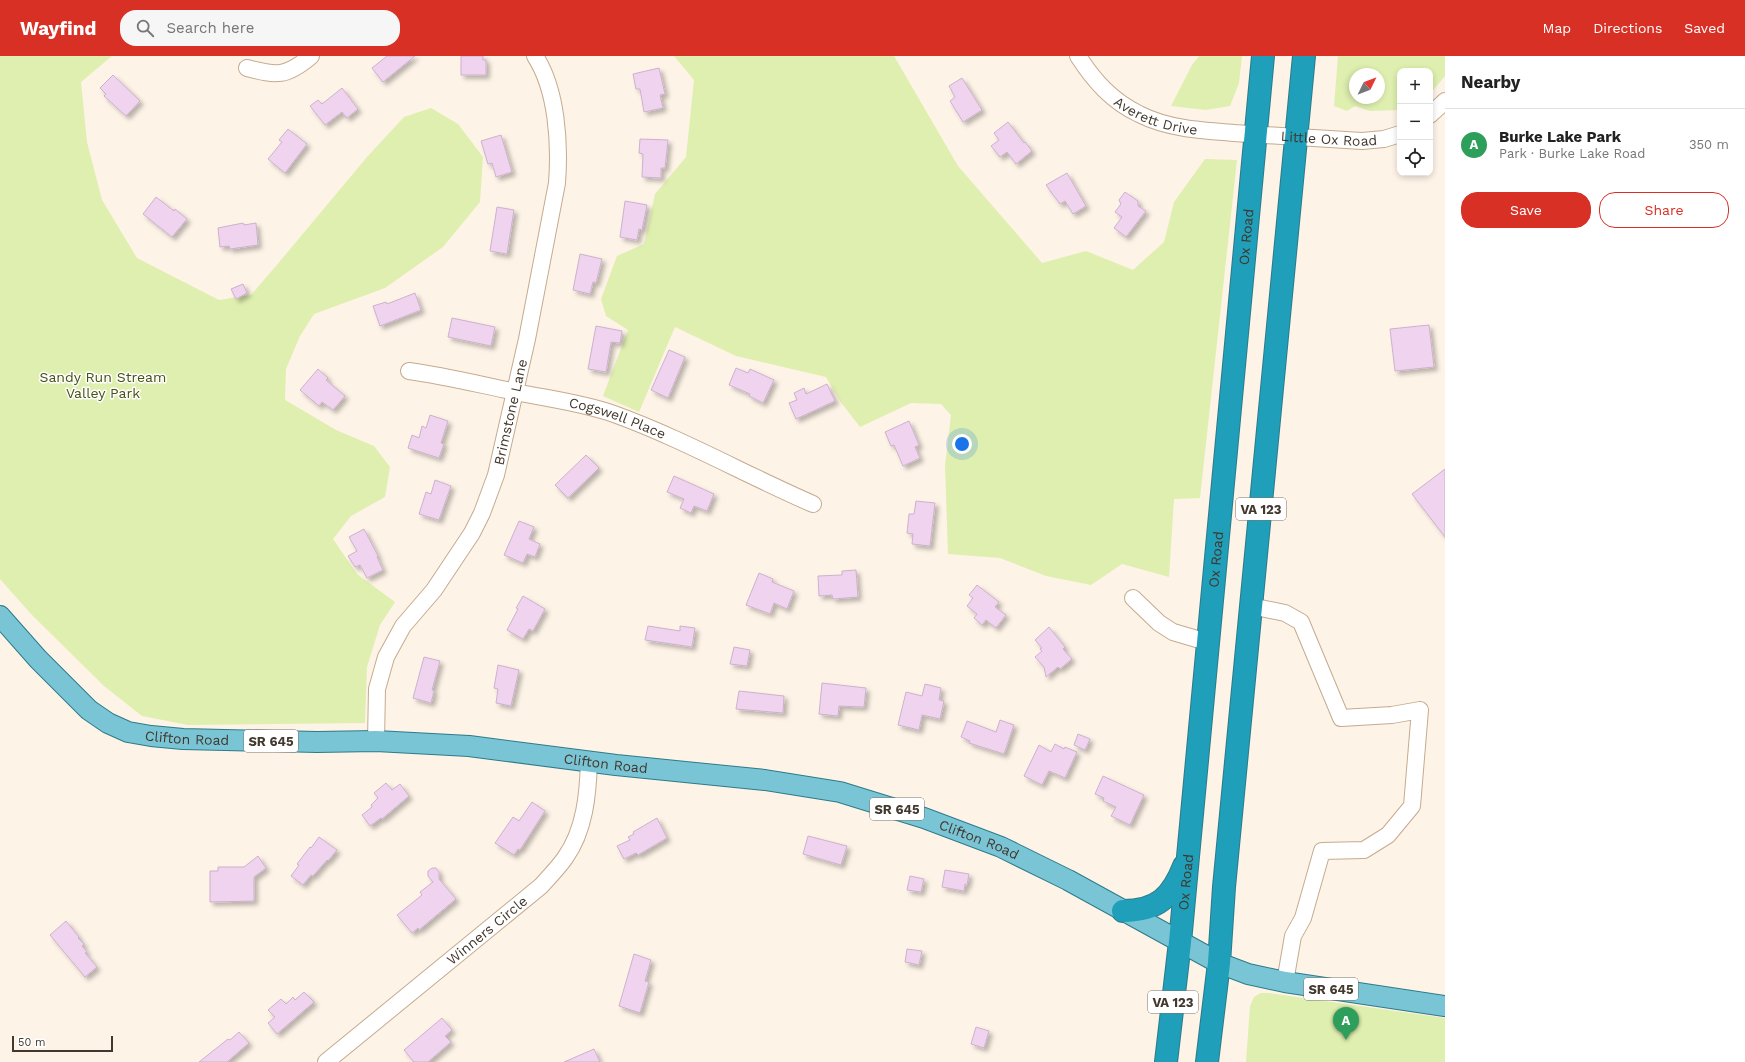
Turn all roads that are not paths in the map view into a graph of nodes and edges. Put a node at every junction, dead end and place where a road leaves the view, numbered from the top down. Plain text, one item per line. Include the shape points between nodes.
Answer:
1 (311, 56) edge
2 (534, 56) edge
3 (1078, 56) edge
4 (1263, 56) edge
5 (1304, 56) edge
6 (247, 68) dead end
7 (1445, 101) edge
8 (1433, 112) edge
9 (1256, 134) junction
10 (1397, 135) edge
11 (1297, 137) junction
12 (410, 372) dead end
13 (515, 392) junction
14 (813, 504) dead end
15 (1133, 598) dead end
16 (1251, 606) junction
17 (0, 616) edge
18 (1207, 642) junction
19 (376, 741) junction
20 (588, 761) junction
21 (1188, 854) junction
22 (1123, 911) junction
23 (1180, 942) junction
24 (1219, 963) junction
25 (1285, 982) junction
26 (1445, 1006) edge
27 (326, 1062) edge
28 (1166, 1062) edge
29 (1207, 1062) edge

1 - 6 street via 300,65 284,72 271,74
2 - 13 street, Brimstone Lane via 549,89 557,127 559,154 557,183
3 - 9 street, Averett Drive via 1098,84 1114,100 1139,115 1172,126
4 - 9 highway, Ox Road / VA 123
5 - 11 highway, VA 123
7 - 8 street
9 - 11 street, Little Ox Road
9 - 18 highway, Ox Road / VA 123
10 - 11 street, Little Ox Road via 1362,141
11 - 16 highway, VA 123
12 - 13 street, Cogswell Place
13 - 14 street, Cogswell Place via 613,414 730,464
13 - 19 street, Brimstone Lane via 496,475 482,513 450,568 403,626 386,657 377,689
15 - 18 street via 1159,623 1173,632
16 - 24 highway, VA 123
16 - 25 street via 1285,613 1301,622 1341,718 1392,715 1420,710 1412,806 1388,835 1364,850 1322,851 1303,918 1293,936
17 - 19 main road, Clifton Road / SR 645 via 89,710 128,732 183,739
18 - 21 highway, Ox Road / VA 123
19 - 20 main road, Clifton Road / SR 645 via 469,746
20 - 22 main road, Clifton Road / SR 645 via 773,780 840,792 924,818 1001,847
20 - 27 street, Winners Circle via 587,793 581,826 566,858 541,886
21 - 22 highway via 1171,890 1160,902 1143,910
21 - 23 highway, Ox Road / VA 123
22 - 23 main road, Clifton Road / SR 645
23 - 24 main road, Clifton Road / SR 645
23 - 28 highway, Ox Road / VA 123
24 - 25 main road, SR 645 via 1248,974
24 - 29 highway, VA 123
25 - 26 main road, SR 645

